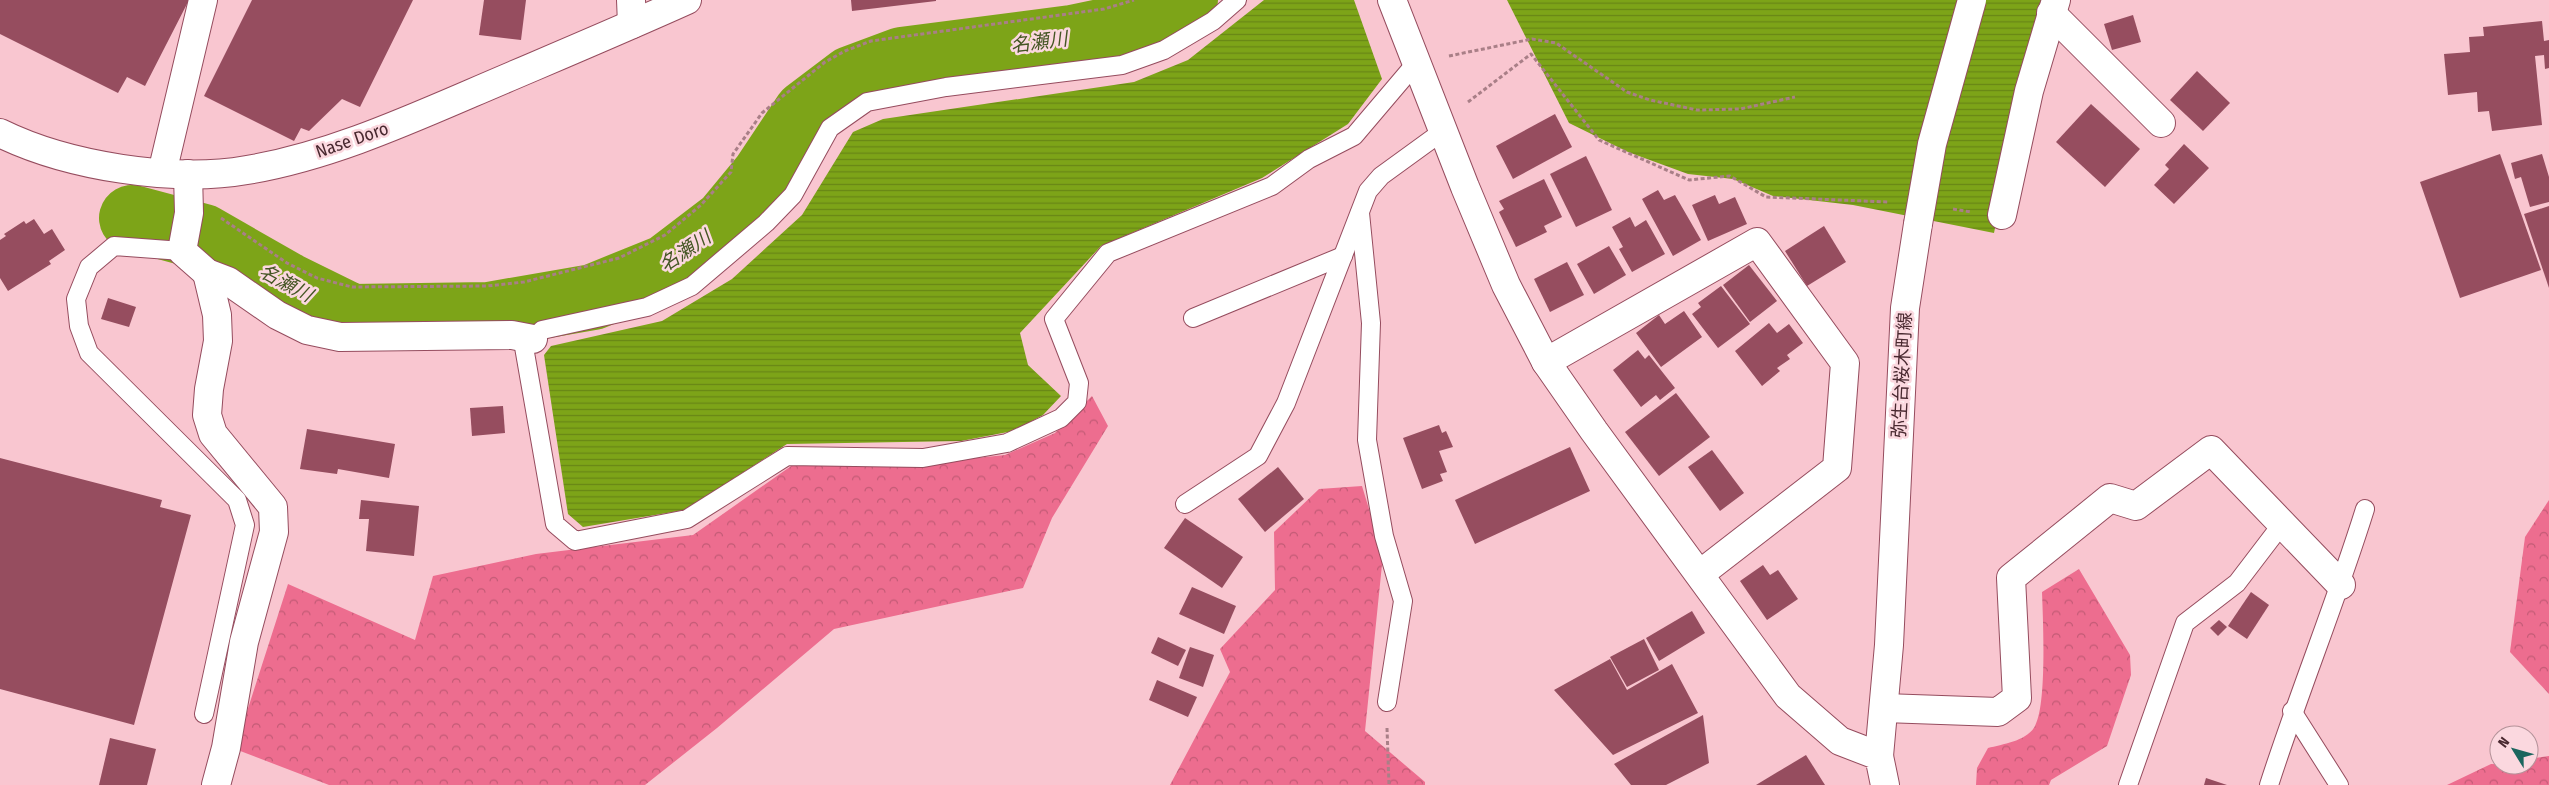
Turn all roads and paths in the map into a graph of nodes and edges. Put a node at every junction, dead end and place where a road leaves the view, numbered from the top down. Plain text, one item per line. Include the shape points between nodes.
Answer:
1 (203, 0) edge
2 (687, 0) edge
3 (1134, 0) edge
4 (1238, 0) edge
5 (1392, 0) edge
6 (1972, 0) edge
7 (2054, 6) edge
8 (631, 12) edge
9 (1416, 63) junction
10 (1795, 97) dead end
11 (2162, 123) dead end
12 (1441, 127) junction
13 (0, 133) edge
14 (175, 174) junction
15 (1895, 203) dead end
16 (1944, 208) dead end
17 (189, 209) junction
18 (1360, 213) junction
19 (2002, 215) joint
20 (182, 251) junction
21 (1343, 256) junction
22 (207, 274) junction
23 (1193, 318) dead end
24 (533, 339) junction
25 (1546, 362) junction
26 (1185, 504) dead end
27 (2365, 509) dead end
28 (2282, 524) junction
29 (1700, 574) junction
30 (2341, 585) junction
31 (1387, 702) joint
32 (1884, 708) junction
33 (2292, 711) junction
34 (204, 714) dead end
35 (1879, 756) junction
36 (216, 785) edge
37 (1388, 785) edge
38 (1885, 785) edge
39 (2128, 785) edge
40 (2269, 785) edge
41 (2339, 785) edge

1 - 14 street
2 - 8 street, Nase Doro
3 - 17 path via 1104,9 871,41 845,51 826,62 762,113 733,154 731,172 701,206 665,235 619,258 524,282 487,286 352,286 317,278 212,212
4 - 24 lane via 1213,21 1164,50 1122,65 946,87 867,102 830,128 793,195 692,286 647,308 542,330
5 - 9 street
6 - 32 street, 弥生台桜木町線, bridge via 1932,144 1905,308
7 - 11 street
7 - 19 street via 2029,90
8 - 14 street, Nase Doro via 394,126 301,158 246,170
9 - 10 path via 1532,39 1556,43 1627,92 1660,102 1697,110 1740,109
9 - 12 street
9 - 24 lane via 1354,136 1309,159 1272,186 1108,253 1054,318 1079,383 1077,402 1061,418 1008,442 923,458 787,456 687,519 575,541 555,524 524,348
12 - 15 path via 1531,54 1599,140 1689,180 1730,176 1766,197
12 - 18 lane via 1381,176 1368,191
12 - 25 street via 1506,285
13 - 14 street, Nase Doro via 65,157 137,171
14 - 17 street
16 - 19 path
17 - 20 street
18 - 21 lane
18 - 31 lane via 1371,323 1367,440 1384,536 1403,601
20 - 22 street
20 - 34 lane via 114,246 89,267 76,299 79,326 89,353 237,500 245,525
21 - 23 lane
21 - 26 lane via 1286,403 1258,456
22 - 24 street via 228,282 277,315 307,330 340,337 512,335
22 - 36 street via 217,315 218,341 207,415 213,434 273,508 274,532 244,642 226,748
25 - 29 street
25 - 29 street via 1757,242 1769,258 1845,363 1837,468
27 - 30 lane
28 - 30 street
28 - 32 street via 2211,450 2136,506 2110,498 2011,578 2017,698 1998,712
28 - 39 lane via 2237,583 2185,623
29 - 35 street via 1788,696 1840,740
30 - 33 lane
31 - 37 path
32 - 35 street, 弥生台桜木町線
33 - 40 lane
33 - 41 lane
35 - 38 street, 弥生台桜木町線

